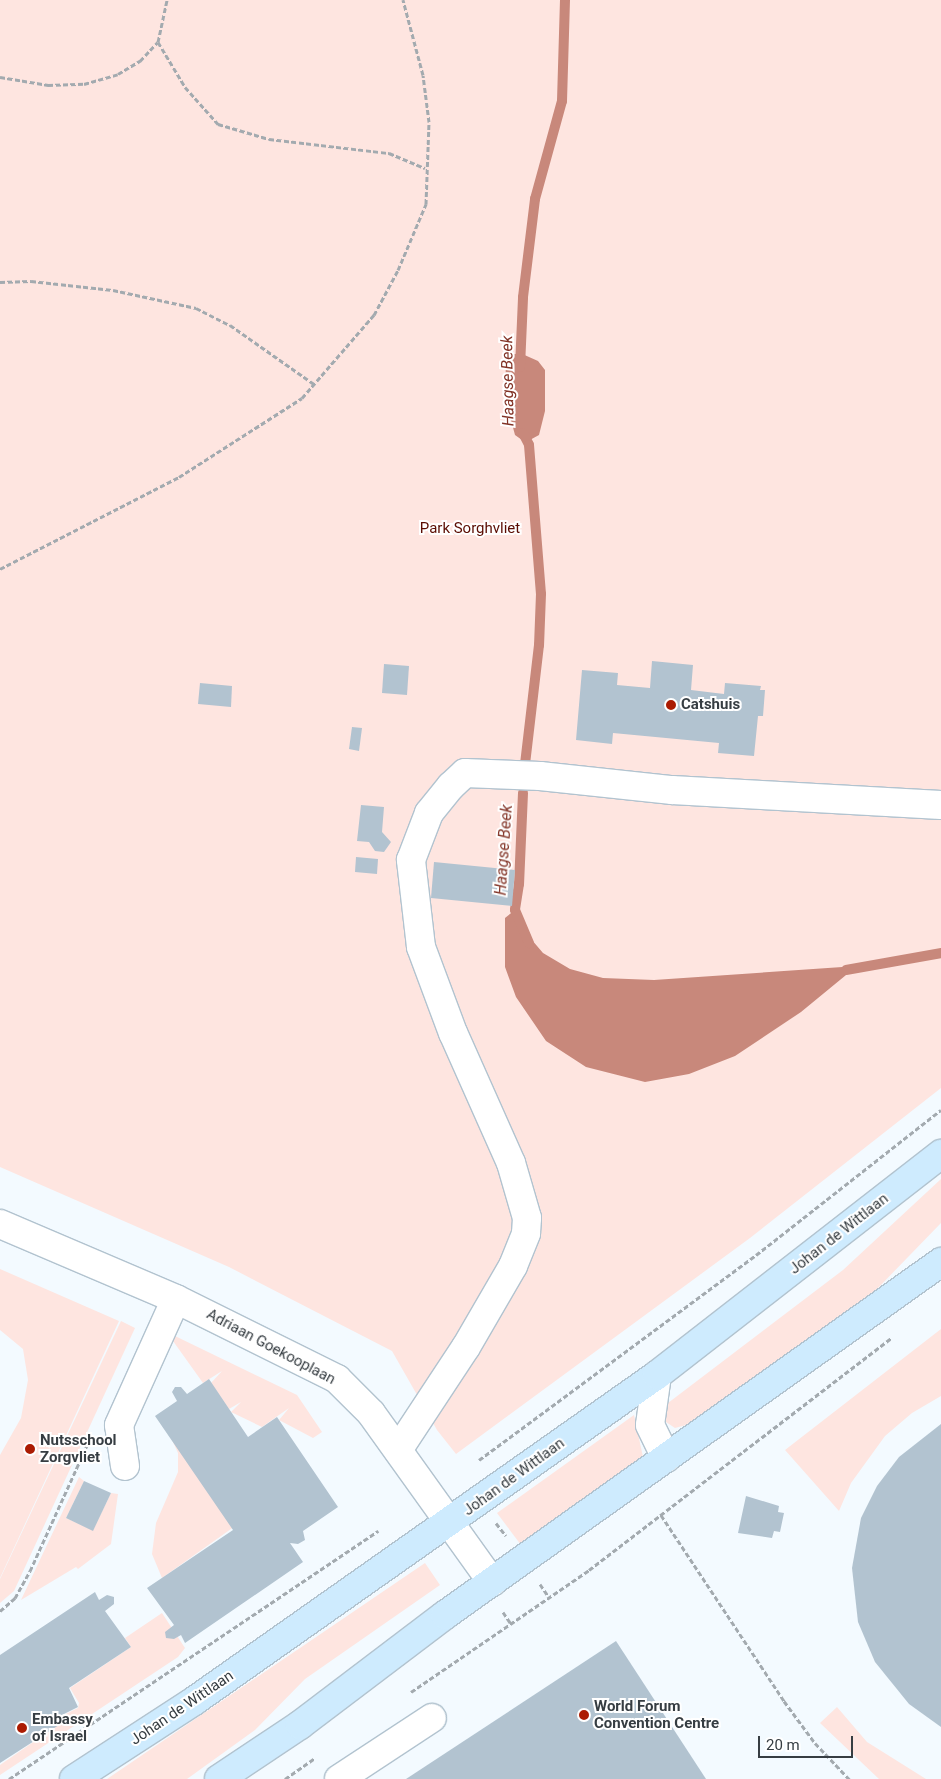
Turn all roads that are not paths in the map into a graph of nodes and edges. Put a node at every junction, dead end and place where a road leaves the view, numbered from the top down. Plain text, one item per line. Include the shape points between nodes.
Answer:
1 (941, 805) edge
2 (941, 1154) edge
3 (0, 1224) edge
4 (941, 1262) edge
5 (167, 1295) junction
6 (657, 1375) junction
7 (398, 1450) junction
8 (666, 1458) junction
9 (125, 1466) dead end
10 (450, 1522) junction
11 (492, 1582) junction
12 (432, 1718) dead end
13 (74, 1779) edge
14 (219, 1779) edge
15 (339, 1779) edge

1 - 7 street via 672,790 540,776 465,773 451,786 429,813 411,860 421,947 453,1033 511,1163 527,1218 526,1233 513,1266 466,1347
2 - 6 main road, Johan de Wittlaan
3 - 5 street, Adriaan Goekooplaan
4 - 8 main road
5 - 7 street, Adriaan Goekooplaan via 336,1379 370,1413
5 - 9 street via 119,1425
6 - 8 street via 650,1425
6 - 10 main road, Johan de Wittlaan
7 - 10 street, Adriaan Goekooplaan
8 - 11 main road
10 - 11 street, Adriaan Goekooplaan
10 - 13 main road, Johan de Wittlaan via 194,1701
11 - 14 main road via 300,1725
12 - 15 street

